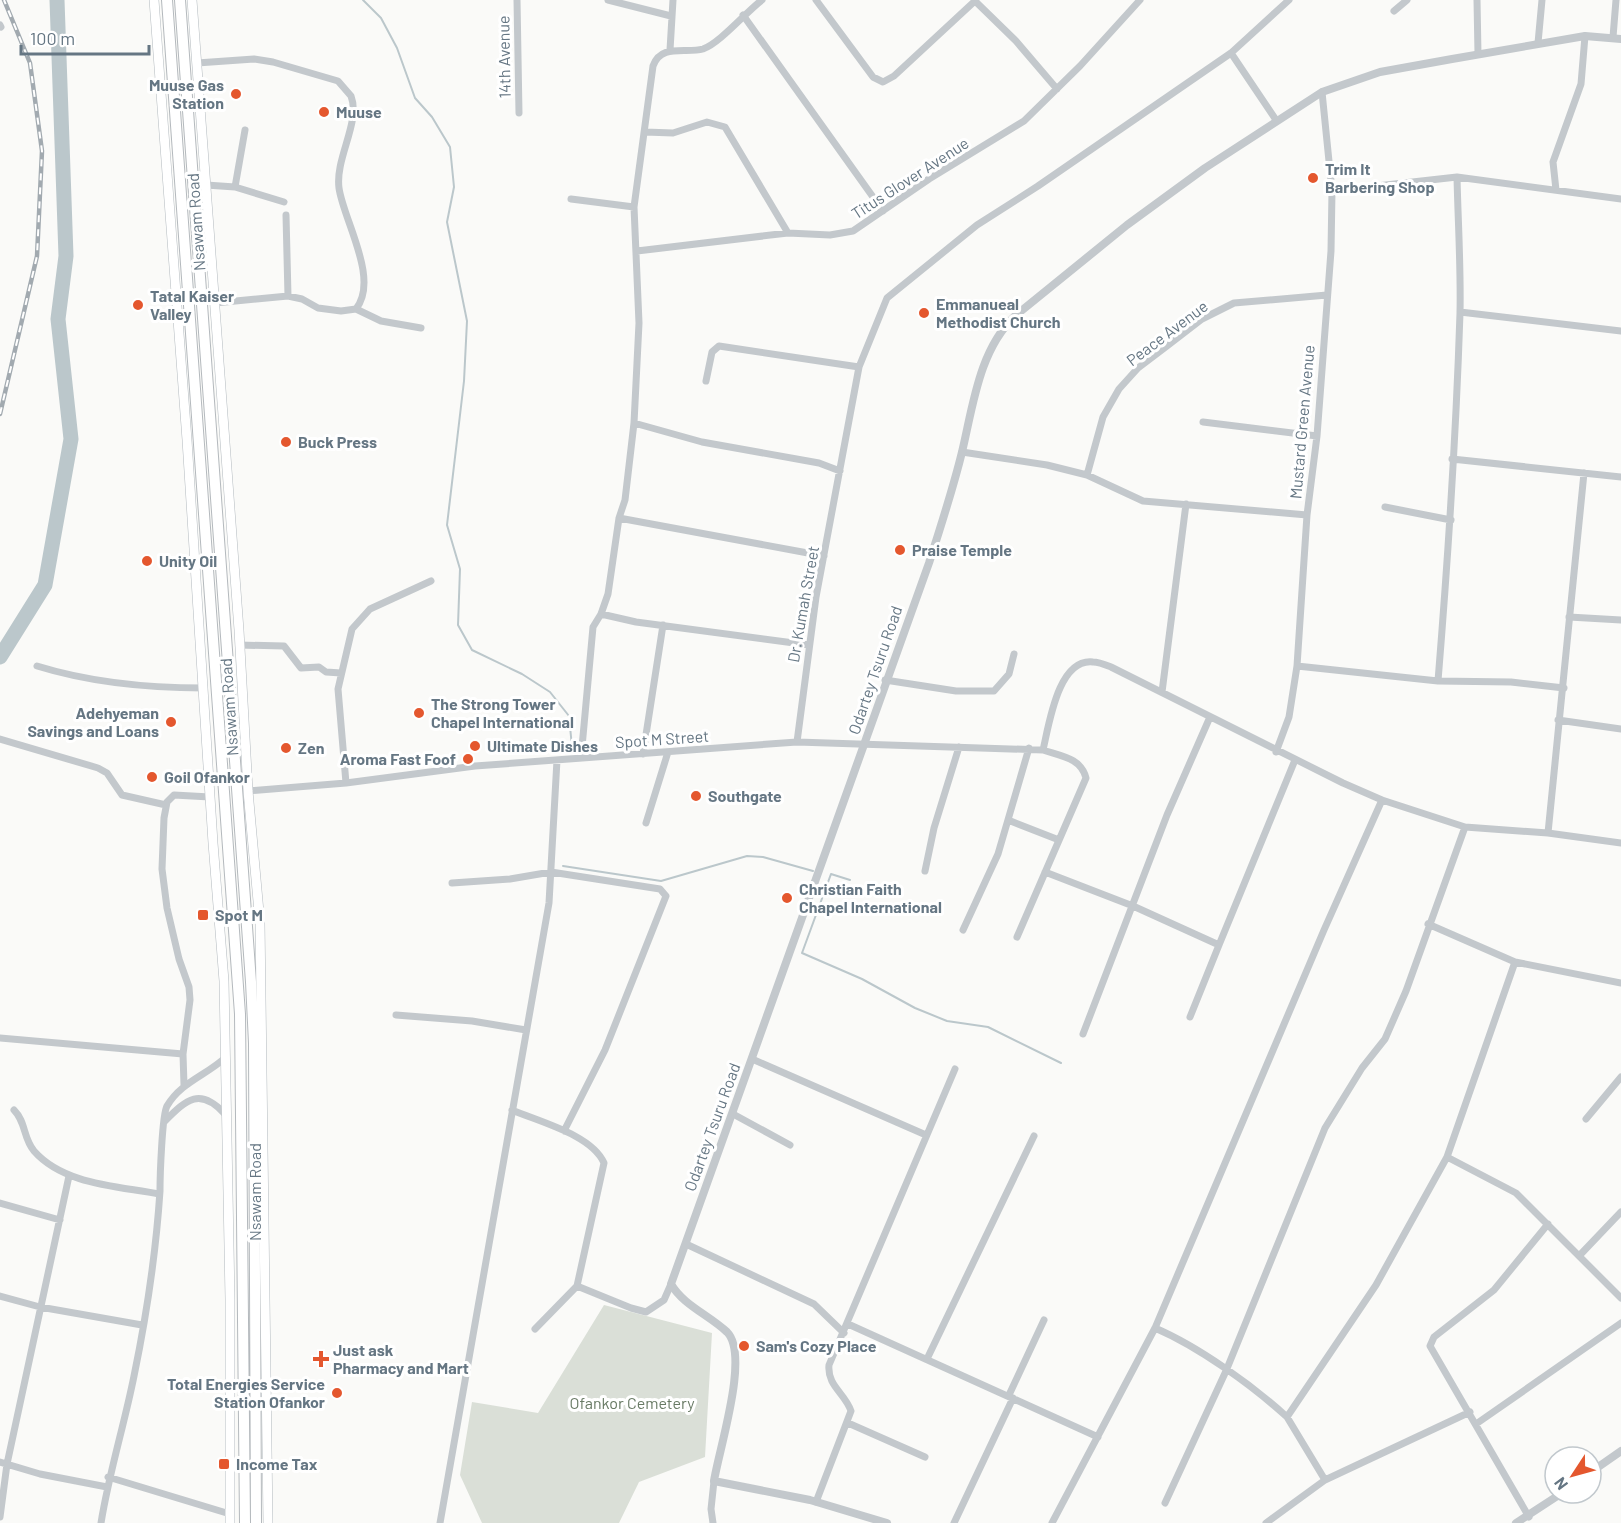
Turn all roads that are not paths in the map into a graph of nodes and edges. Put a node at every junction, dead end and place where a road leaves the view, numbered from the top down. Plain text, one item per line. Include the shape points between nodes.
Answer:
1 (153, 0) edge
2 (167, 0) edge
3 (180, 0) edge
4 (192, 0) edge
5 (517, 0) edge
6 (608, 0) edge
7 (673, 0) edge
8 (762, 0) edge
9 (816, 0) edge
10 (1140, 0) edge
11 (1289, 0) edge
12 (1407, 0) edge
13 (1477, 0) edge
14 (1542, 0) edge
15 (1616, 0) edge
16 (976, 1) edge
17 (1394, 10) dead end
18 (743, 15) junction
19 (671, 16) junction
20 (1585, 36) junction
21 (1617, 38) edge
22 (1538, 43) junction
23 (670, 50) junction
24 (1231, 53) junction
25 (1478, 54) junction
26 (197, 63) junction
27 (1057, 89) junction
28 (1322, 92) junction
29 (519, 113) dead end
30 (1276, 120) junction
31 (245, 130) dead end
32 (645, 132) junction
33 (1457, 177) junction
34 (206, 185) junction
35 (236, 187) junction
36 (1556, 190) junction
37 (1332, 191) junction
38 (571, 199) dead end
39 (1621, 199) edge
40 (284, 202) dead end
41 (634, 207) junction
42 (883, 211) junction
43 (286, 215) dead end
44 (788, 233) junction
45 (637, 251) junction
46 (1327, 295) junction
47 (288, 296) junction
48 (215, 303) junction
49 (356, 309) junction
50 (1460, 312) junction
51 (421, 327) dead end
52 (1621, 331) edge
53 (859, 367) junction
54 (706, 381) dead end
55 (1203, 422) dead end
56 (634, 423) junction
57 (1317, 436) junction
58 (962, 452) junction
59 (1452, 459) junction
60 (840, 471) junction
61 (1584, 473) junction
62 (1087, 475) junction
63 (1621, 477) edge
64 (1186, 504) junction
65 (1385, 507) dead end
66 (1307, 515) junction
67 (619, 518) junction
68 (1451, 520) junction
69 (824, 556) junction
70 (431, 581) dead end
71 (601, 614) junction
72 (1569, 617) junction
73 (1621, 620) edge
74 (663, 625) junction
75 (239, 645) junction
76 (808, 645) junction
77 (1014, 654) dead end
78 (37, 666) dead end
79 (1297, 666) junction
80 (341, 674) junction
81 (885, 680) junction
82 (1438, 681) junction
83 (204, 688) junction
84 (1564, 688) junction
85 (1162, 692) junction
86 (1210, 717) junction
87 (1558, 720) junction
88 (1621, 729) edge
89 (0, 739) edge
90 (797, 742) junction
91 (866, 742) junction
92 (959, 747) junction
93 (1029, 748) junction
94 (1043, 750) junction
95 (668, 752) junction
96 (1276, 752) junction
97 (643, 754) junction
98 (581, 758) junction
99 (557, 760) junction
100 (1295, 760) junction
101 (346, 783) junction
102 (248, 791) junction
103 (210, 797) junction
104 (1382, 800) junction
105 (166, 806) junction
106 (1008, 820) junction
107 (646, 823) dead end
108 (1465, 827) junction
109 (1548, 833) junction
110 (1059, 840) junction
111 (1621, 843) edge
112 (925, 871) dead end
113 (551, 872) junction
114 (1045, 872) junction
115 (452, 883) dead end
116 (1133, 906) junction
117 (1428, 924) junction
118 (963, 930) dead end
119 (1017, 937) dead end
120 (1219, 945) junction
121 (1515, 962) junction
122 (1621, 982) edge
123 (396, 1015) dead end
124 (1190, 1017) dead end
125 (526, 1030) junction
126 (1083, 1034) dead end
127 (0, 1038) edge
128 (183, 1054) junction
129 (226, 1057) junction
130 (752, 1059) junction
131 (955, 1069) dead end
132 (1621, 1077) edge
133 (184, 1085) junction
134 (14, 1110) dead end
135 (513, 1110) junction
136 (225, 1114) junction
137 (733, 1114) junction
138 (1586, 1119) dead end
139 (165, 1121) junction
140 (564, 1131) junction
141 (926, 1135) junction
142 (1034, 1136) dead end
143 (790, 1145) dead end
144 (1447, 1156) junction
145 (69, 1176) junction
146 (159, 1194) junction
147 (0, 1203) edge
148 (1621, 1212) edge
149 (60, 1220) junction
150 (1548, 1224) junction
151 (686, 1244) junction
152 (1579, 1256) junction
153 (671, 1284) junction
154 (577, 1286) junction
155 (0, 1296) edge
156 (1621, 1298) edge
157 (40, 1307) junction
158 (1044, 1320) dead end
159 (1621, 1323) edge
160 (848, 1324) junction
161 (142, 1325) junction
162 (1155, 1328) junction
163 (535, 1329) dead end
164 (844, 1333) junction
165 (927, 1359) junction
166 (1226, 1371) junction
167 (1011, 1396) junction
168 (1470, 1412) junction
169 (1287, 1417) junction
170 (848, 1423) junction
171 (1476, 1424) junction
172 (1098, 1437) junction
173 (1621, 1451) edge
174 (925, 1458) dead end
175 (4, 1463) edge
176 (1603, 1464) edge
177 (108, 1477) junction
178 (1325, 1480) junction
179 (714, 1481) junction
180 (107, 1486) junction
181 (816, 1502) junction
182 (1165, 1503) dead end
183 (1544, 1505) edge
184 (1528, 1516) junction
185 (0, 1517) edge
186 (230, 1519) edge
187 (101, 1523) edge
188 (245, 1523) edge
189 (256, 1523) edge
190 (268, 1523) edge
191 (440, 1523) edge
192 (713, 1523) edge
193 (887, 1523) edge
194 (954, 1523) edge
195 (1052, 1523) edge
196 (1266, 1523) edge
197 (1516, 1523) edge

1 - 83 main road
2 - 188 highway, Nsawam Road via 240,1014
3 - 189 highway, Nsawam Road via 251,992
4 - 26 main road
5 - 29 street, 14th Avenue
6 - 19 street
7 - 19 street
8 - 18 street
9 - 16 street via 873,77 883,82
10 - 27 street, Titus Glover Avenue
11 - 24 street, Dr. Kumah Street
12 - 17 street
13 - 25 street
14 - 22 street
15 - 21 street
16 - 27 street
18 - 23 street via 706,48
18 - 42 street
19 - 23 street
20 - 21 street, Odartey Tsuru Road
20 - 22 street, Odartey Tsuru Road
20 - 36 street via 1581,84 1553,162
22 - 25 street, Odartey Tsuru Road
23 - 32 street via 654,62
24 - 30 street
24 - 53 street, Dr. Kumah Street via 976,225 894,291 882,307
25 - 28 street, Odartey Tsuru Road via 1380,72
26 - 34 main road
26 - 49 street via 254,59 273,62 338,81 351,96 351,121 338,176 362,271 362,294
27 - 42 street, Titus Glover Avenue via 1024,121
28 - 30 street, Odartey Tsuru Road
28 - 37 street, Mustard Green Avenue
30 - 58 street, Odartey Tsuru Road via 1127,225 1005,325 982,374
31 - 35 street
32 - 41 street
32 - 44 street via 673,133 707,122 725,127
33 - 36 street
33 - 37 street
33 - 50 street
34 - 35 street
34 - 48 main road
35 - 40 street
36 - 39 street
37 - 46 street, Mustard Green Avenue
38 - 41 street
41 - 45 street
42 - 44 street, Titus Glover Avenue via 845,233
43 - 47 street
44 - 45 street, Titus Glover Avenue
45 - 56 street via 639,323
46 - 57 street, Mustard Green Avenue
46 - 62 street, Peace Avenue via 1234,303 1202,319 1137,368 1119,389 1103,417
47 - 48 street
47 - 49 street via 318,308
48 - 75 main road
49 - 51 street via 381,321
50 - 52 street
50 - 59 street
53 - 54 street via 719,346 712,352
53 - 60 street, Dr. Kumah Street
55 - 57 street
56 - 60 street via 702,442 819,463
56 - 67 street via 625,500
57 - 66 street, Mustard Green Avenue
58 - 62 street
58 - 81 street, Odartey Tsuru Road via 941,527
59 - 61 street
59 - 68 street
60 - 69 street, Dr. Kumah Street
61 - 63 street
61 - 72 street
62 - 64 street via 1143,501
64 - 66 street
64 - 85 street
65 - 68 street
66 - 79 street, Mustard Green Avenue
67 - 69 street
67 - 71 street via 608,594
68 - 82 street
69 - 76 street, Dr. Kumah Street
70 - 80 street via 370,609 360,618 352,629
71 - 74 street
71 - 98 street via 593,627
72 - 73 street
72 - 84 street
74 - 76 street
74 - 97 street
75 - 80 street via 280,644 288,648 301,668 318,667
75 - 102 main road
76 - 90 street, Dr. Kumah Street
77 - 81 street via 1010,674 993,691 956,691
78 - 83 street via 130,686
79 - 82 street
79 - 96 street, Mustard Green Avenue via 1289,717
80 - 101 street via 338,698
81 - 91 street, Odartey Tsuru Road
82 - 84 street via 1511,682
83 - 103 main road
84 - 87 street
85 - 86 street
85 - 94 street via 1092,661 1076,666 1066,676 1057,696
86 - 96 street
86 - 116 street
87 - 88 street
87 - 109 street
89 - 105 street via 98,768 107,773 122,795
90 - 91 street, Spot M Street
90 - 95 street, Spot M Street
91 - 92 street, Spot M Street
91 - 130 street, Odartey Tsuru Road
92 - 93 street, Spot M Street
92 - 112 street
93 - 94 street, Spot M Street
93 - 106 street
94 - 110 street, Spot M Street via 1077,762 1086,778
95 - 97 street, Spot M Street
95 - 107 street
96 - 100 street
97 - 98 street, Spot M Street
98 - 99 street, Spot M Street
99 - 101 street, Spot M Street
99 - 113 street
100 - 104 street
100 - 120 street
101 - 102 street, Spot M Street
102 - 190 main road via 261,923
103 - 105 street via 177,795
103 - 129 main road
104 - 108 street
104 - 162 street
105 - 128 street via 162,869 167,908 190,1000
106 - 110 street
106 - 118 street via 998,854
108 - 109 street
108 - 117 street
109 - 111 street
110 - 114 street
113 - 115 street
113 - 125 street
113 - 140 street via 660,889 666,896 605,1050
114 - 116 street
114 - 119 street
116 - 120 street
116 - 126 street
117 - 121 street
117 - 166 street via 1385,1039 1325,1128
120 - 124 street
121 - 122 street
121 - 144 street
123 - 125 street
125 - 135 street
127 - 128 street
128 - 133 street
129 - 133 street via 213,1070
129 - 136 main road
130 - 137 street, Odartey Tsuru Road
130 - 141 street
131 - 141 street
132 - 138 street
133 - 139 street via 166,1107
134 - 145 street via 22,1118 35,1152
135 - 140 street
135 - 191 street
136 - 139 street via 214,1102 194,1099 185,1102
136 - 186 main road
137 - 143 street
137 - 151 street, Odartey Tsuru Road
139 - 146 street
140 - 154 street via 599,1152 604,1163
141 - 160 street
142 - 165 street
144 - 150 street via 1505,1185
144 - 169 street via 1376,1285
145 - 146 street
145 - 149 street
146 - 161 street
147 - 149 street
148 - 152 street
149 - 157 street
150 - 152 street
150 - 168 street via 1494,1290 1431,1342 1432,1351
151 - 153 street, Odartey Tsuru Road
151 - 164 street via 814,1304
152 - 156 street
153 - 154 street via 664,1300 646,1312
153 - 179 street via 677,1295 728,1333 737,1355
154 - 163 street
155 - 157 street
157 - 161 street
157 - 175 street
158 - 167 street
159 - 171 street
160 - 164 street
160 - 165 street
161 - 177 street via 134,1376
162 - 166 street
162 - 172 street
164 - 170 street via 828,1374 848,1402
165 - 167 street
166 - 169 street
166 - 182 street
167 - 172 street
167 - 194 street
168 - 171 street
168 - 178 street
169 - 178 street
170 - 174 street
170 - 181 street
171 - 184 street
172 - 195 street
173 - 176 street
175 - 180 street via 39,1474
175 - 185 street
177 - 180 street
177 - 186 street
178 - 196 street
179 - 181 street
179 - 192 street
180 - 187 street
181 - 193 street
183 - 184 street
184 - 197 street

